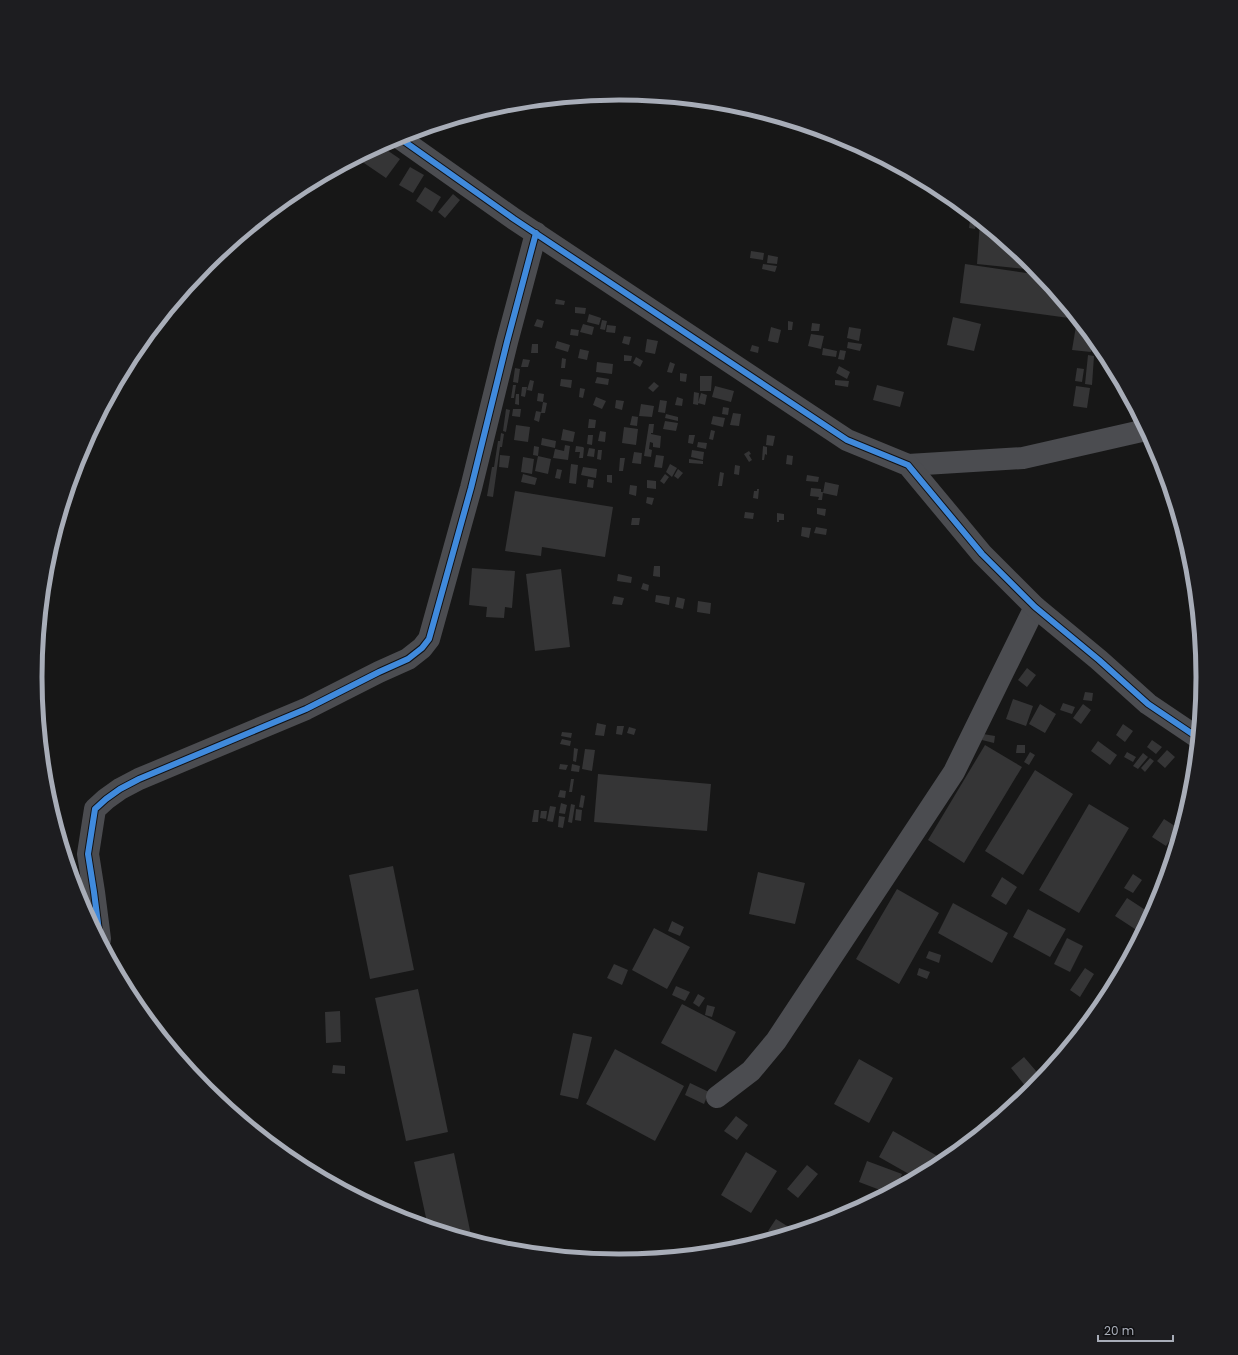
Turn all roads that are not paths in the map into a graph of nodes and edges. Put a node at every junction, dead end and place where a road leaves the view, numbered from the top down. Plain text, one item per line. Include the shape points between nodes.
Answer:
1 (405, 142) edge
2 (536, 233) junction
3 (1140, 431) edge
4 (908, 464) junction
5 (1035, 607) junction
6 (1193, 734) edge
7 (98, 924) edge
8 (717, 1098) dead end

1 - 2 street
2 - 4 street via 847,440
2 - 7 street via 469,496 429,639 408,659 306,710 139,779 106,799 95,809 88,854
3 - 4 street via 1023,458
4 - 5 street via 982,554
5 - 6 street via 1148,704
5 - 8 street via 954,772 776,1042 751,1071

